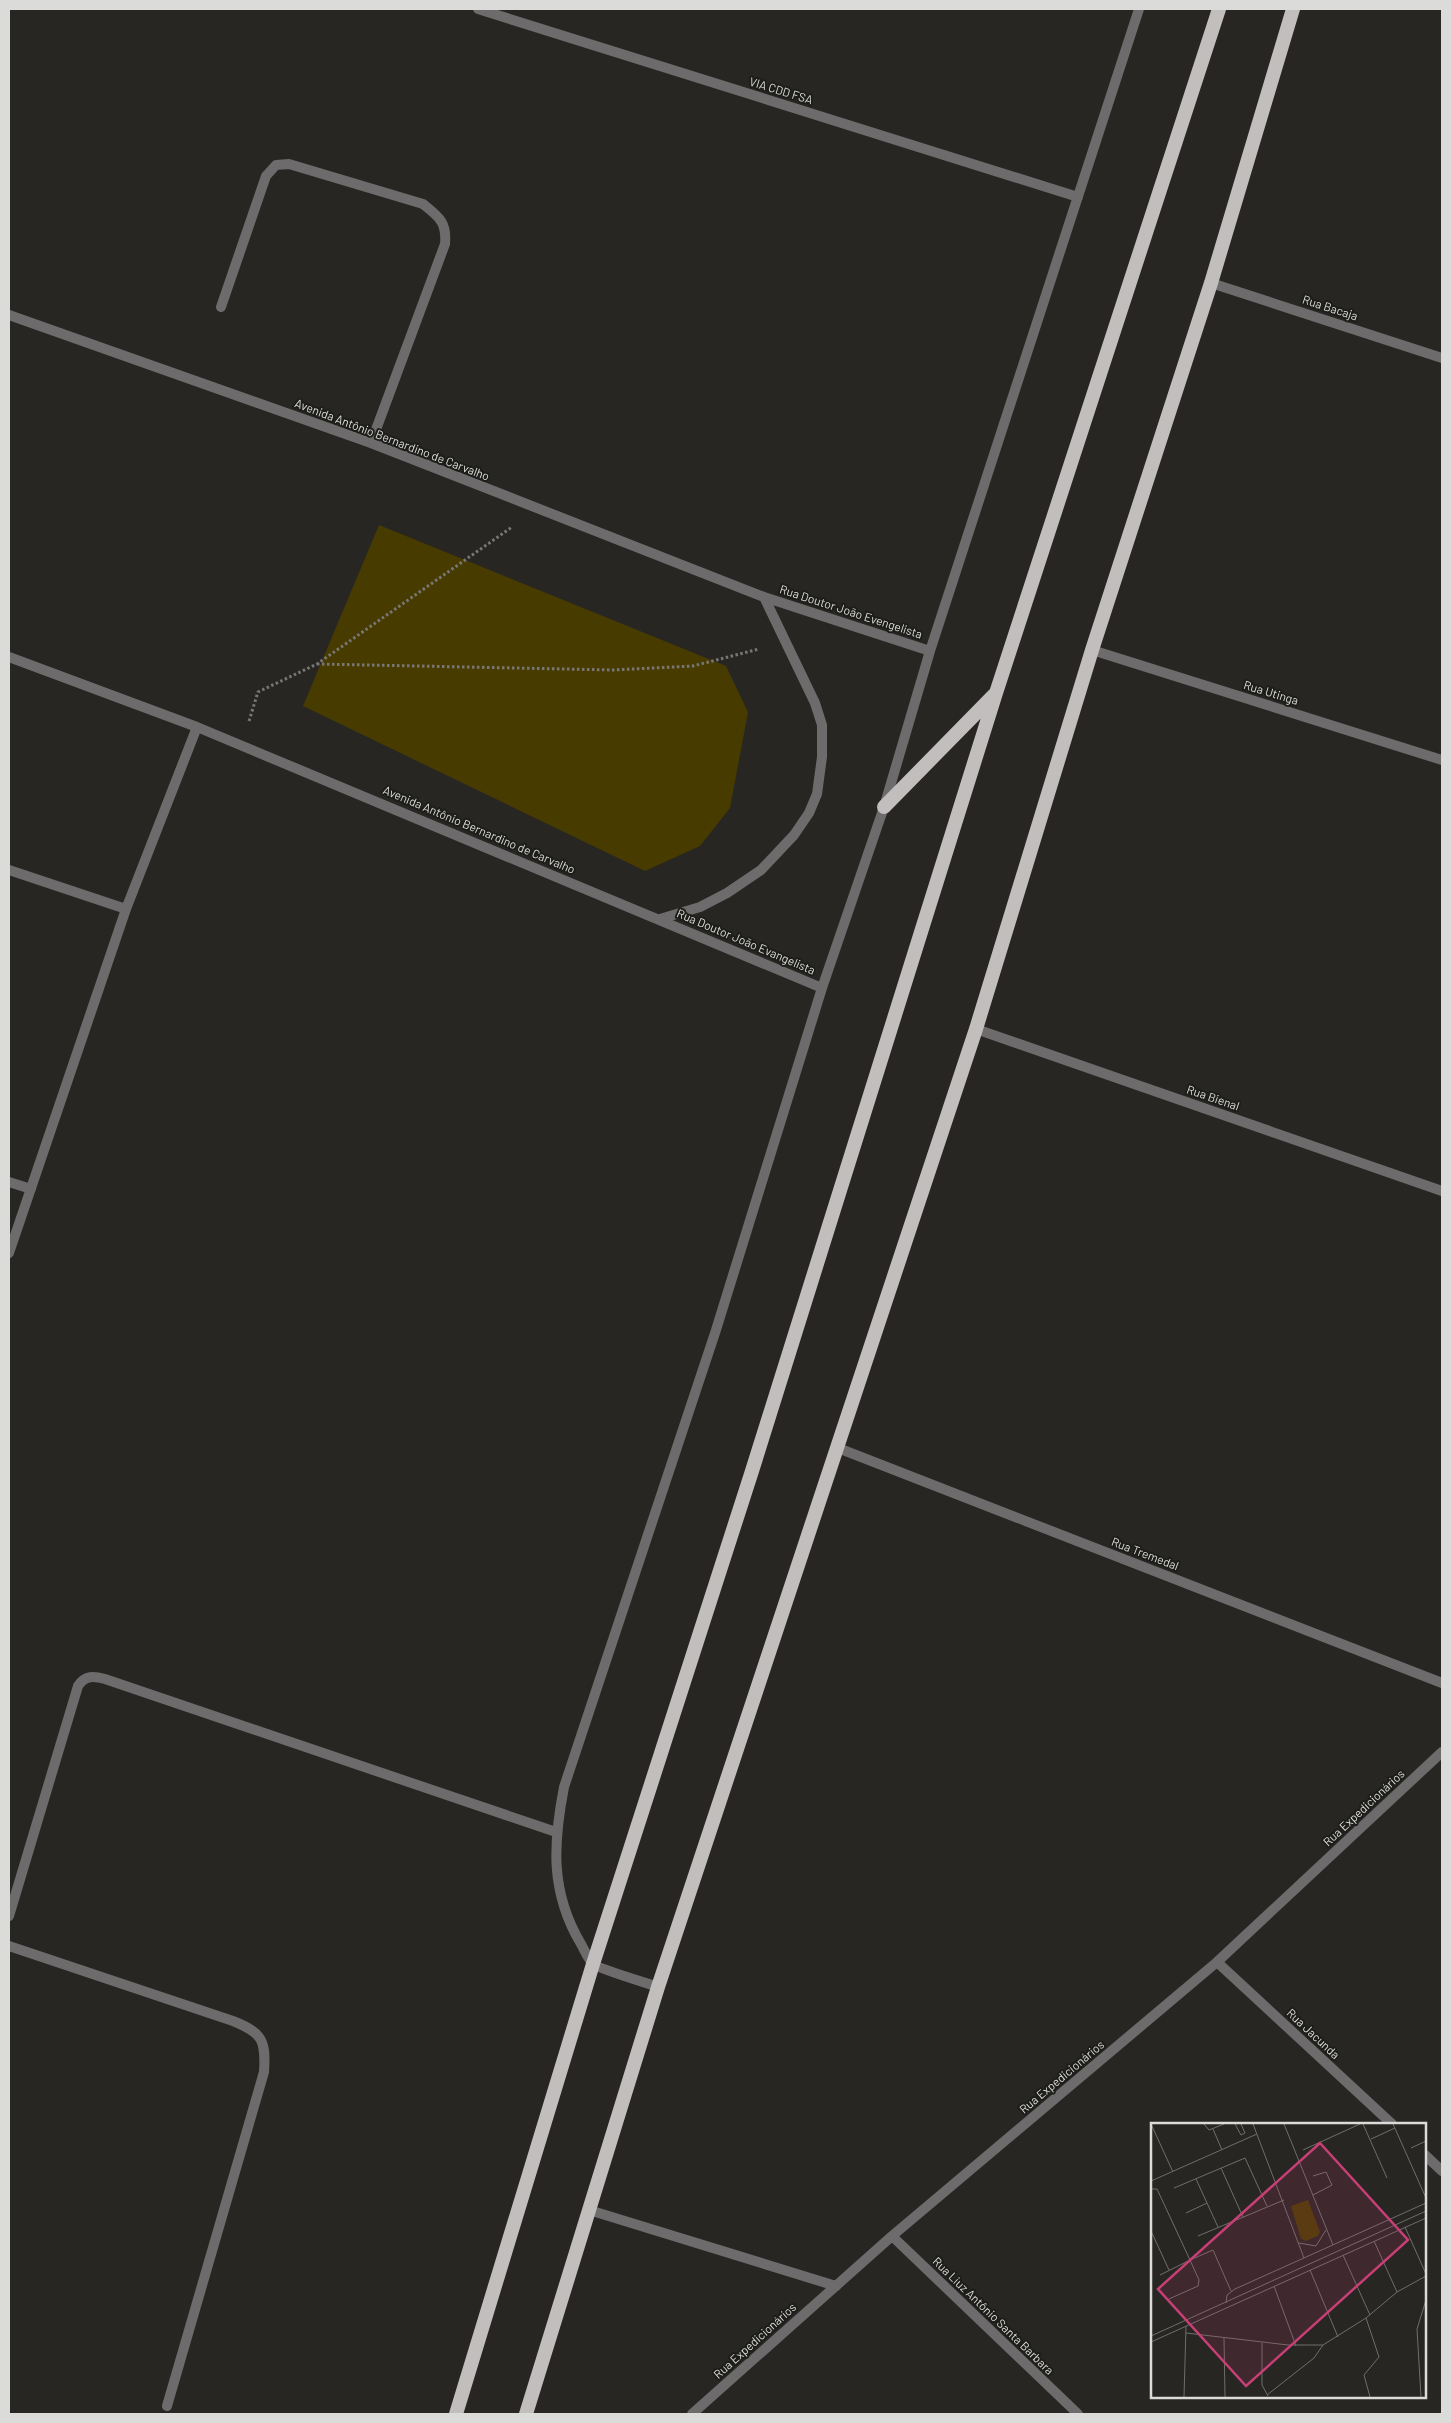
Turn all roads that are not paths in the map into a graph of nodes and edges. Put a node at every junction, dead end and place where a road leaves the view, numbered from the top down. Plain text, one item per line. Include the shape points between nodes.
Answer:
1 (478, 9) edge
2 (1139, 9) edge
3 (1219, 9) edge
4 (1293, 9) edge
5 (1078, 197) junction
6 (1211, 283) junction
7 (221, 307) dead end
8 (9, 315) edge
9 (1442, 358) edge
10 (371, 444) junction
11 (764, 597) junction
12 (1092, 650) junction
13 (930, 651) junction
14 (9, 657) edge
15 (996, 693) junction
16 (197, 727) junction
17 (1442, 760) edge
18 (884, 807) junction
19 (9, 870) edge
20 (126, 909) junction
21 (660, 919) junction
22 (822, 988) junction
23 (976, 1029) junction
24 (9, 1182) edge
25 (31, 1189) junction
26 (1442, 1191) edge
27 (9, 1253) edge
28 (838, 1448) junction
29 (1442, 1683) edge
30 (1442, 1752) edge
31 (556, 1832) junction
32 (9, 1916) edge
33 (9, 1946) edge
34 (1217, 1962) junction
35 (593, 1964) junction
36 (658, 1987) junction
37 (1391, 2123) edge
38 (1426, 2156) edge
39 (1442, 2171) edge
40 (589, 2210) junction
41 (892, 2236) junction
42 (836, 2286) junction
43 (167, 2406) dead end
44 (456, 2414) edge
45 (526, 2414) edge
46 (692, 2414) edge
47 (1078, 2414) edge

1 - 5 street, VIA CDD FSA
2 - 5 street
3 - 15 highway
4 - 6 highway
5 - 13 street
6 - 9 street, Rua Bacaja
6 - 12 highway
7 - 10 street via 266,176 276,165 288,164 423,204 442,221 446,231 445,244
8 - 10 street, Avenida Antônio Bernardino de Carvalho
10 - 11 street, Avenida Antônio Bernardino de Carvalho
11 - 13 street, Rua Doutor João Evengelista
11 - 21 street via 815,703 822,725 817,794 794,835 761,870 700,907
12 - 17 street, Rua Utinga
12 - 23 highway
13 - 18 street
14 - 16 street, Avenida Antônio Bernardino de Carvalho
15 - 18 highway
15 - 35 highway
16 - 20 street
16 - 21 street, Avenida Antônio Bernardino de Carvalho
18 - 22 street
19 - 20 street
20 - 25 street
21 - 22 street, Rua Doutor João Evangelista
22 - 31 street via 716,1330 564,1787
23 - 26 street, Rua Bienal
23 - 28 highway
24 - 25 street
25 - 27 street
28 - 29 street, Rua Tremedal
28 - 36 highway
30 - 34 street, Rua Expedicionários
31 - 32 street via 105,1679 87,1677 78,1686
31 - 35 street via 563,1904
33 - 43 street via 233,2021 257,2035 266,2050 264,2072
34 - 37 street, Rua Jacunda
34 - 41 street, Rua Expedicionários
35 - 36 street
35 - 44 highway
36 - 40 highway
38 - 39 street
40 - 42 street
40 - 45 highway
41 - 42 street, Rua Expedicionários
41 - 47 street, Rua Liuz Antônio Santa Barbara
42 - 46 street, Rua Expedicionários

